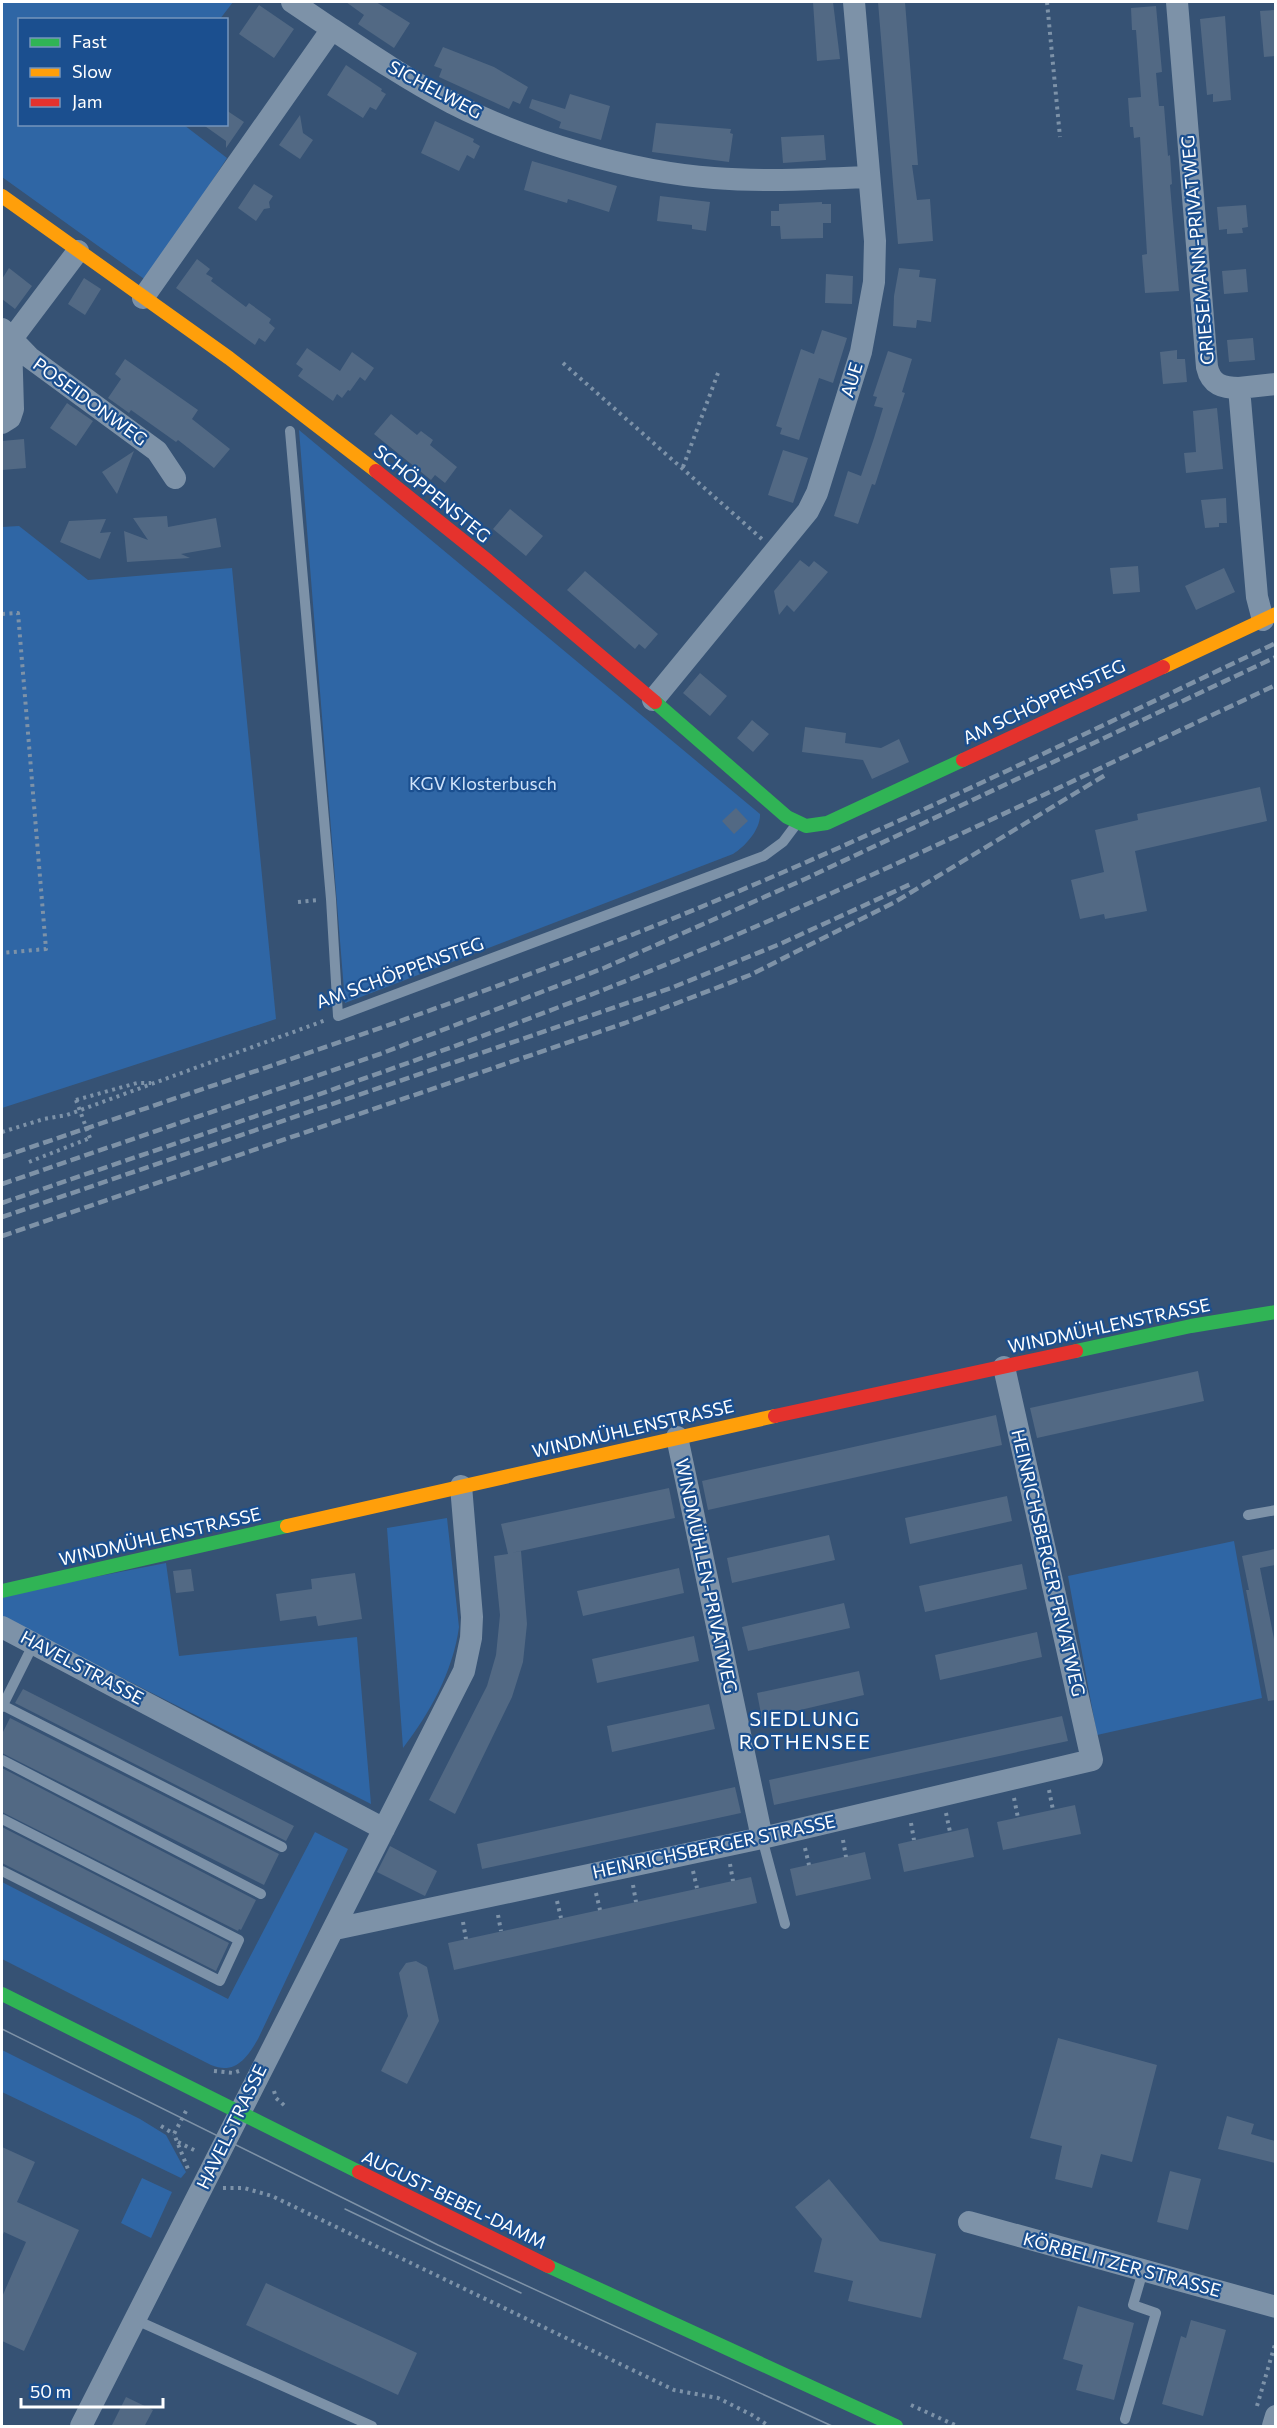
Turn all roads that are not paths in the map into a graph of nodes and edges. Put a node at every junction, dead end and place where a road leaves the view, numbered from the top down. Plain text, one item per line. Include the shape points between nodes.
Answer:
1 (292, 2) edge
2 (854, 2) edge
3 (1177, 2) edge
4 (332, 29) junction
5 (869, 177) junction
6 (2, 196) edge
7 (78, 251) junction
8 (143, 298) junction
9 (6, 334) edge
10 (1275, 384) edge
11 (1239, 388) junction
12 (2, 423) edge
13 (290, 431) dead end
14 (174, 478) dead end
15 (1269, 617) edge
16 (653, 700) junction
17 (797, 823) junction
18 (1275, 1312) edge
19 (1004, 1366) junction
20 (677, 1437) junction
21 (461, 1486) junction
22 (1275, 1510) edge
23 (1248, 1515) dead end
24 (2, 1591) edge
25 (2, 1626) edge
26 (34, 1642) junction
27 (2, 1706) edge
28 (2, 1760) edge
29 (1092, 1760) joint
30 (2, 1819) edge
31 (384, 1829) junction
32 (762, 1838) junction
33 (282, 1847) dead end
34 (2, 1871) edge
35 (261, 1894) dead end
36 (785, 1924) dead end
37 (334, 1929) junction
38 (2, 1994) edge
39 (239, 2113) junction
40 (969, 2222) dead end
41 (1143, 2271) junction
42 (1275, 2307) edge
43 (136, 2320) junction
44 (1125, 2419) dead end
45 (81, 2427) edge
46 (372, 2427) edge
47 (896, 2427) edge

1 - 4 street, SICHELWEG
2 - 5 street, AUE
3 - 11 street, GRIESEMANN-PRIVATWEG via 1208,372 1217,384
4 - 5 street, SICHELWEG via 392,70 454,104 524,134 599,156 713,178 783,181
4 - 8 street
5 - 16 street, AUE via 874,282 861,352 817,493 803,519
6 - 7 street, SCHÖPPENSTEG
7 - 8 street, SCHÖPPENSTEG
7 - 9 street
8 - 16 street, SCHÖPPENSTEG via 393,484
9 - 12 street via 13,409 10,418
9 - 14 street, POSEIDONWEG via 29,357 158,451
10 - 11 street
11 - 15 street via 1257,597
13 - 17 lane, AM SCHÖPPENSTEG via 332,899 338,1016 764,856 783,842
15 - 17 street, AM SCHÖPPENSTEG via 827,823 808,827
16 - 17 street, SCHÖPPENSTEG
18 - 19 street, WINDMÜHLENSTRASSE
19 - 20 street, WINDMÜHLENSTRASSE
19 - 29 street, HEINRICHSBERGER PRIVATWEG
20 - 21 street, WINDMÜHLENSTRASSE
20 - 32 street, WINDMÜHLEN-PRIVATWEG
21 - 24 street, WINDMÜHLENSTRASSE
21 - 31 street, HAVELSTRASSE via 472,1617 470,1649 450,1702
22 - 23 lane
25 - 26 street, HAVELSTRASSE
26 - 27 lane
26 - 31 street, HAVELSTRASSE
27 - 33 lane
28 - 35 lane
29 - 32 street, HEINRICHSBERGER STRASSE
30 - 34 lane via 239,1940 220,1981
31 - 37 street, HAVELSTRASSE
32 - 36 lane, WINDMÜHLEN-PRIVATWEG
32 - 37 street, HEINRICHSBERGER STRASSE
37 - 39 street, HAVELSTRASSE
38 - 39 street, AUGUST-BEBEL-DAMM
39 - 43 street, HAVELSTRASSE via 198,2178
39 - 47 street, AUGUST-BEBEL-DAMM via 568,2276
40 - 41 street, KÖRBELITZER STRASSE
41 - 42 street, KÖRBELITZER STRASSE
41 - 44 lane via 1133,2305 1156,2313
43 - 45 street, HAVELSTRASSE
43 - 46 lane

